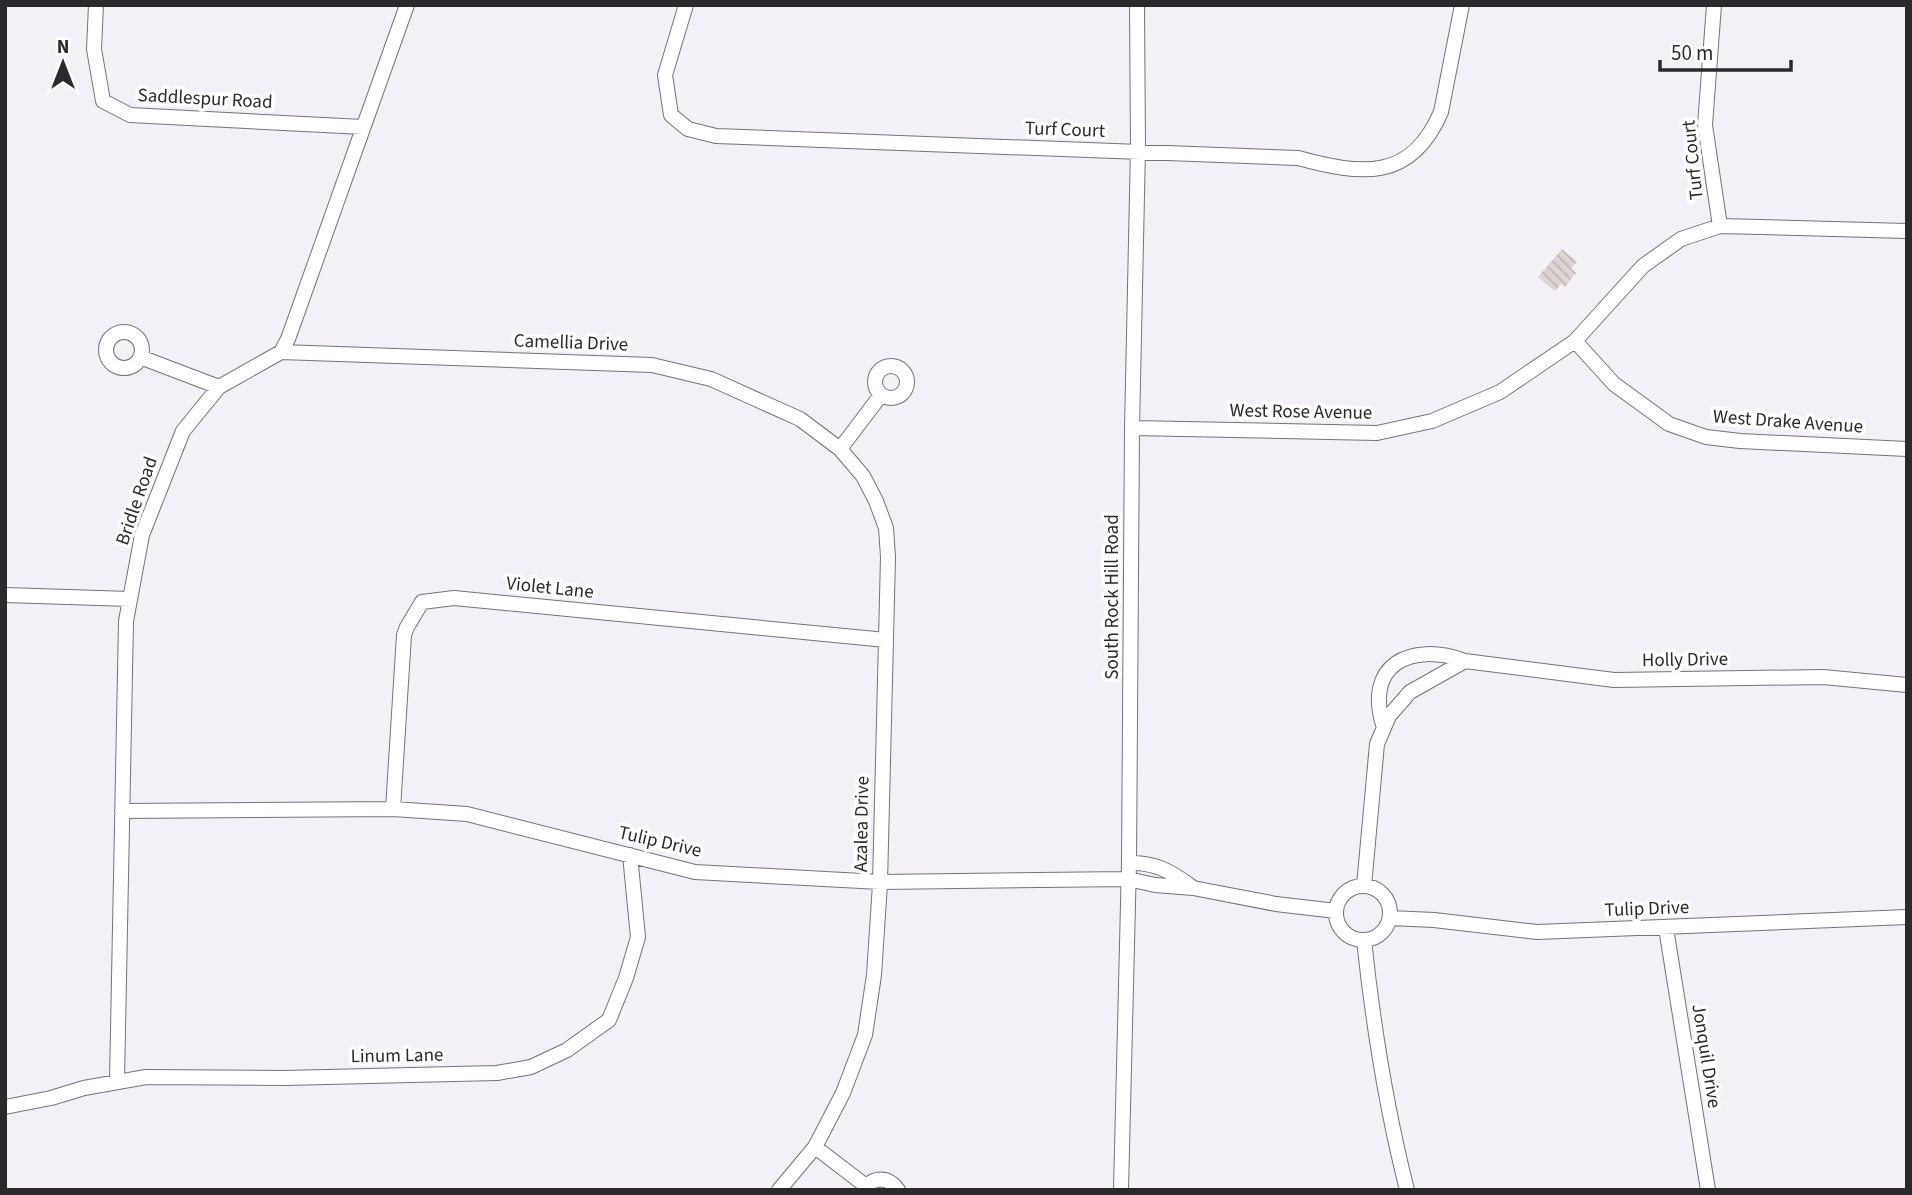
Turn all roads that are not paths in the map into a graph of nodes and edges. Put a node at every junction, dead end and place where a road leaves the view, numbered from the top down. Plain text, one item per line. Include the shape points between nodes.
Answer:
1 (96, 5) edge
2 (407, 5) edge
3 (686, 5) edge
4 (1137, 5) edge
5 (1462, 5) edge
6 (1714, 5) edge
7 (363, 127) junction
8 (1138, 152) junction
9 (1720, 226) junction
10 (1907, 231) edge
11 (1575, 341) junction
12 (281, 352) junction
13 (141, 357) dead end
14 (219, 387) junction
15 (881, 395) dead end
16 (1132, 428) junction
17 (840, 449) junction
18 (1907, 449) edge
19 (5, 595) edge
20 (130, 599) junction
21 (886, 640) junction
22 (1465, 660) junction
23 (1907, 685) edge
24 (1384, 728) junction
25 (393, 809) junction
26 (122, 811) junction
27 (629, 855) junction
28 (1129, 863) junction
29 (1128, 879) junction
30 (880, 882) junction
31 (1364, 887) junction
32 (1193, 888) junction
33 (1336, 911) junction
34 (1907, 917) edge
35 (1390, 918) junction
36 (1666, 928) junction
37 (1364, 940) junction
38 (117, 1081) junction
39 (5, 1107) edge
40 (815, 1147) junction
41 (865, 1188) edge
42 (779, 1190) edge
43 (898, 1190) edge
44 (1121, 1190) edge
45 (1407, 1190) edge
46 (1708, 1190) edge

1 - 7 street, Saddlespur Road via 94,50 103,101 119,111
2 - 7 street
3 - 8 street, Turf Court via 665,75 671,115 688,129 716,136
4 - 8 street, South Rock Hill Road
5 - 8 street, Turf Court via 1441,112 1420,147 1400,163 1379,169 1338,169 1298,158
6 - 9 street, Turf Court via 1705,125
7 - 12 street
8 - 16 street, South Rock Hill Road
9 - 10 street, West Rose Avenue
9 - 11 street, West Rose Avenue via 1681,239 1643,266
11 - 16 street, West Rose Avenue via 1500,392 1408,428 1377,433
11 - 18 street, West Drake Avenue via 1614,384 1669,424 1740,441
12 - 14 street, Bridle Road
12 - 17 street, Camellia Drive via 652,365 711,379 800,419
13 - 14 street
14 - 20 street, Bridle Road via 183,431 142,535
15 - 17 street
16 - 28 street, South Rock Hill Road
17 - 21 street, Azalea Drive via 863,476 886,527
19 - 20 street
20 - 26 street, Bridle Road
21 - 25 street, Violet Lane via 454,598 422,602 404,635
21 - 30 street, Azalea Drive
22 - 23 street, Holly Drive via 1614,680 1823,677
22 - 24 street, Holly Drive via 1410,691
22 - 24 street, Holly Drive via 1412,655 1389,668 1377,696
24 - 31 street, Holly Drive via 1377,744
25 - 26 street, Tulip Drive
25 - 27 street, Tulip Drive via 467,814
26 - 38 street, Bridle Road
27 - 30 street, Tulip Drive via 695,872
27 - 38 street, Linum Lane via 638,937 609,1020 567,1050 531,1067 497,1073
28 - 29 street, South Rock Hill Road
28 - 32 street, Tulip Drive via 1167,869
29 - 30 street, Tulip Drive
29 - 32 street, Tulip Drive
29 - 44 street, South Rock Hill Road
30 - 40 street, Azalea Drive via 874,975 864,1035 843,1093
31 - 33 street via 1342,896
31 - 35 street via 1381,893
32 - 33 street, Tulip Drive
33 - 37 street via 1341,929
34 - 36 street, Tulip Drive
35 - 36 street, Tulip Drive via 1537,932
35 - 37 street via 1381,933
36 - 46 street, Jonquil Drive
37 - 45 street via 1389,1120
38 - 39 street, Linum Lane
40 - 41 street
40 - 42 street, Azalea Drive
41 - 43 street via 883,1179

